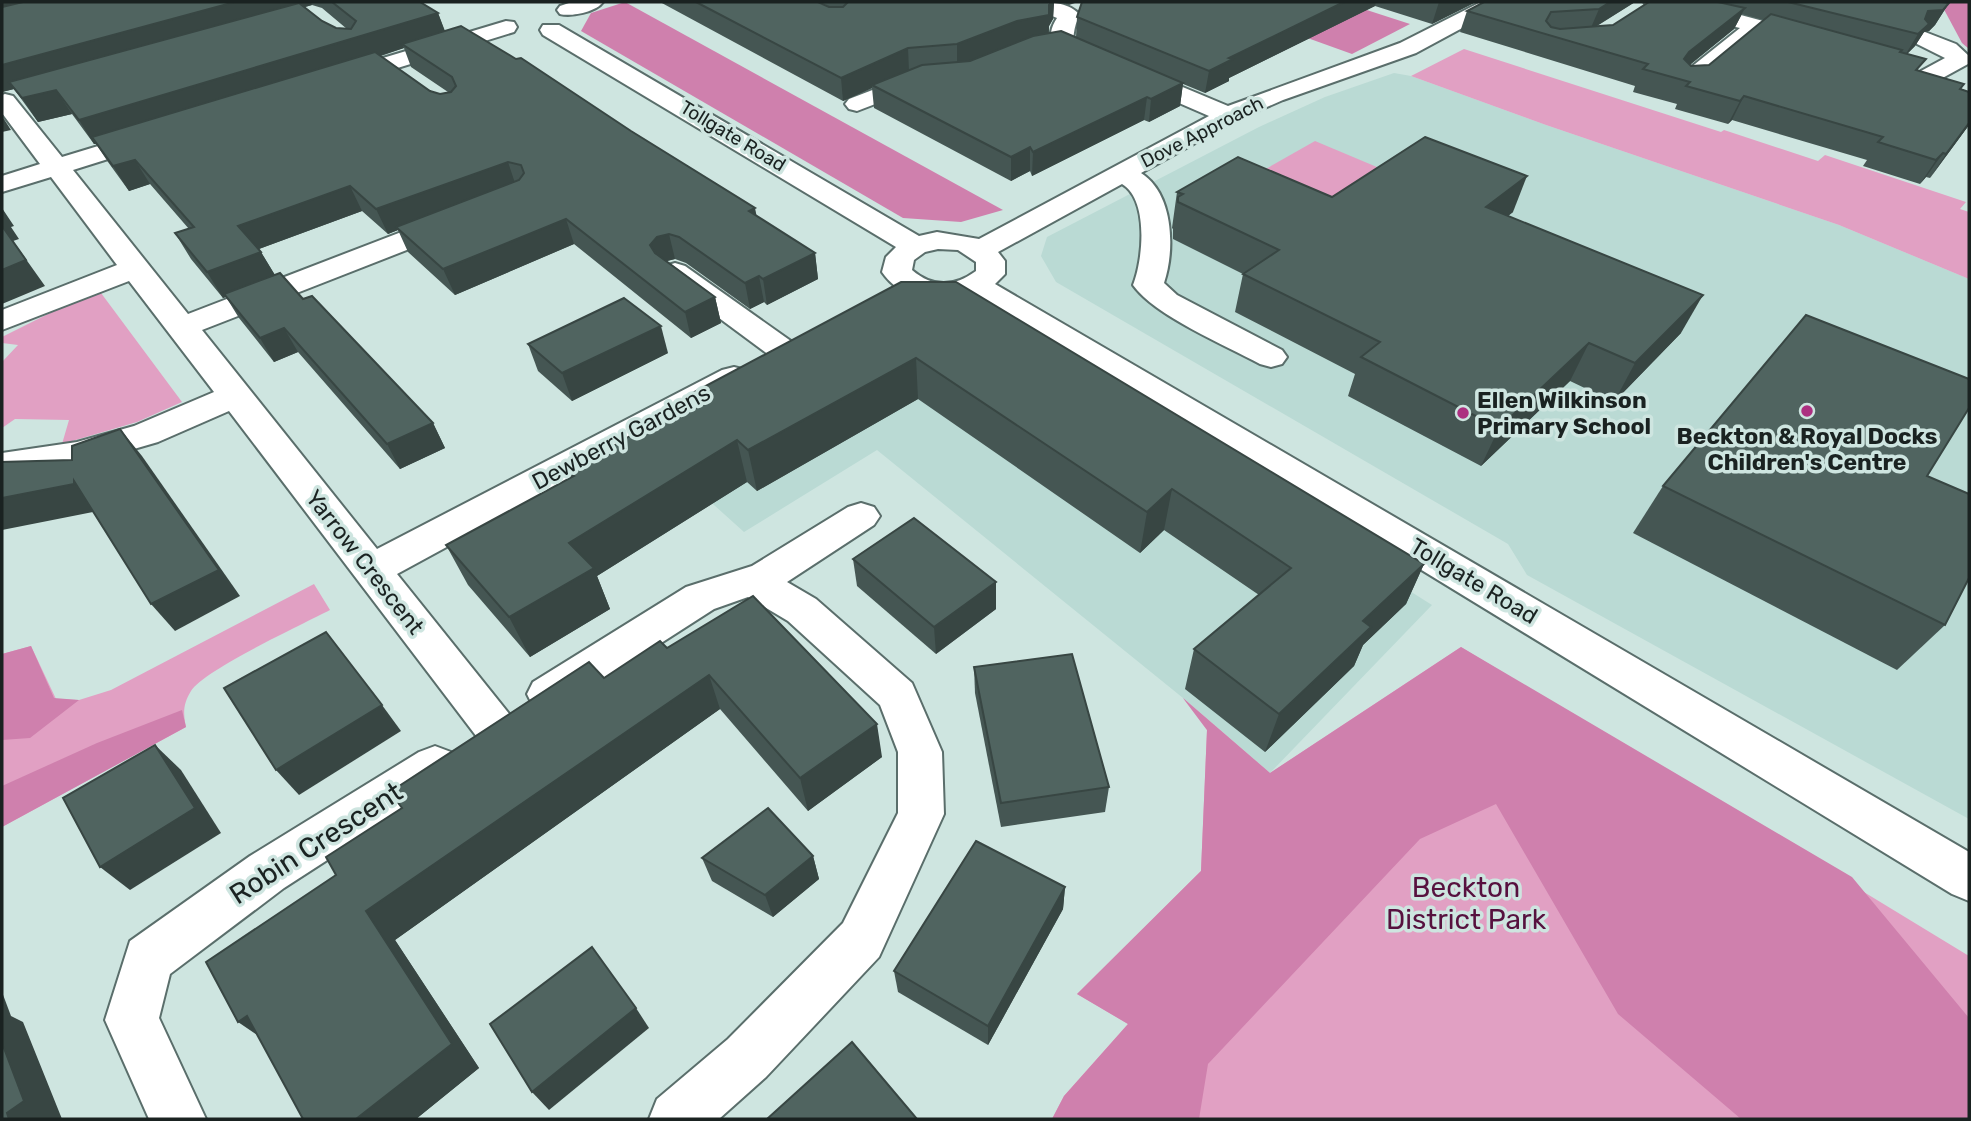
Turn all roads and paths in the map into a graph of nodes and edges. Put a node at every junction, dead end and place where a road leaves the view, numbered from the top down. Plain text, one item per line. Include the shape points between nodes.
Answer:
1 (593, 2) edge
2 (1035, 2) edge
3 (1496, 2) edge
4 (1654, 2) edge
5 (1091, 6) edge
6 (1718, 7) edge
7 (1069, 15) junction
8 (1630, 17) edge
9 (536, 21) junction
10 (1756, 25) junction
11 (1925, 39) edge
12 (1062, 43) junction
13 (1834, 47) edge
14 (1038, 48) edge
15 (1088, 54) edge
16 (388, 64) junction
17 (1113, 65) edge
18 (939, 77) edge
19 (408, 79) edge
20 (1688, 81) edge
21 (321, 85) edge
22 (1954, 88) edge
23 (32, 94) edge
24 (4, 102) edge
25 (857, 104) dead end
26 (1228, 116) junction
27 (176, 130) edge
28 (57, 167) junction
29 (1122, 173) junction
30 (2, 184) edge
31 (478, 212) edge
32 (915, 246) junction
33 (979, 267) junction
34 (135, 268) junction
35 (674, 271) edge
36 (908, 285) junction
37 (878, 301) edge
38 (2, 321) edge
39 (182, 327) junction
40 (1271, 357) dead end
41 (235, 396) junction
42 (2, 465) edge
43 (861, 516) dead end
44 (371, 570) junction
45 (756, 583) junction
46 (495, 728) junction
47 (1969, 878) edge
48 (178, 1119) edge
49 (677, 1119) edge

1 - 9 street
2 - 7 street
3 - 26 street, Dove Approach via 1374,62 1275,94
4 - 6 street
4 - 8 street
5 - 7 street
6 - 10 street
7 - 12 street via 1062,27
9 - 16 street
9 - 32 street, Tollgate Road
10 - 13 street
10 - 20 street
11 - 22 street via 1960,59 1919,72
12 - 14 street
12 - 15 street
16 - 19 street
16 - 21 street
17 - 26 street
18 - 25 street via 918,78
23 - 24 street
24 - 28 street, Yarrow Crescent
26 - 29 street, Dove Approach
27 - 28 street
28 - 30 street
28 - 34 street, Yarrow Crescent
29 - 33 street, Dove Approach
29 - 40 street via 1142,188 1152,217 1154,272 1148,285 1166,301
31 - 39 street
32 - 33 street, Tollgate Road via 937,240 962,241
32 - 36 street via 900,257 897,272
33 - 36 street via 955,293
33 - 47 street, Tollgate Road
34 - 38 street
34 - 39 street, Yarrow Crescent
35 - 44 street, Dewberry Gardens via 795,344
36 - 37 street
39 - 41 street, Yarrow Crescent
41 - 42 street via 146,434 77,454
41 - 44 street, Yarrow Crescent
43 - 45 street, Robin Crescent
44 - 46 street, Yarrow Crescent
45 - 46 street, Robin Crescent via 700,598
45 - 49 street via 802,610 897,695 920,752 921,814 861,940 747,1058
46 - 48 street, Robin Crescent via 267,872 148,959 132,1020

